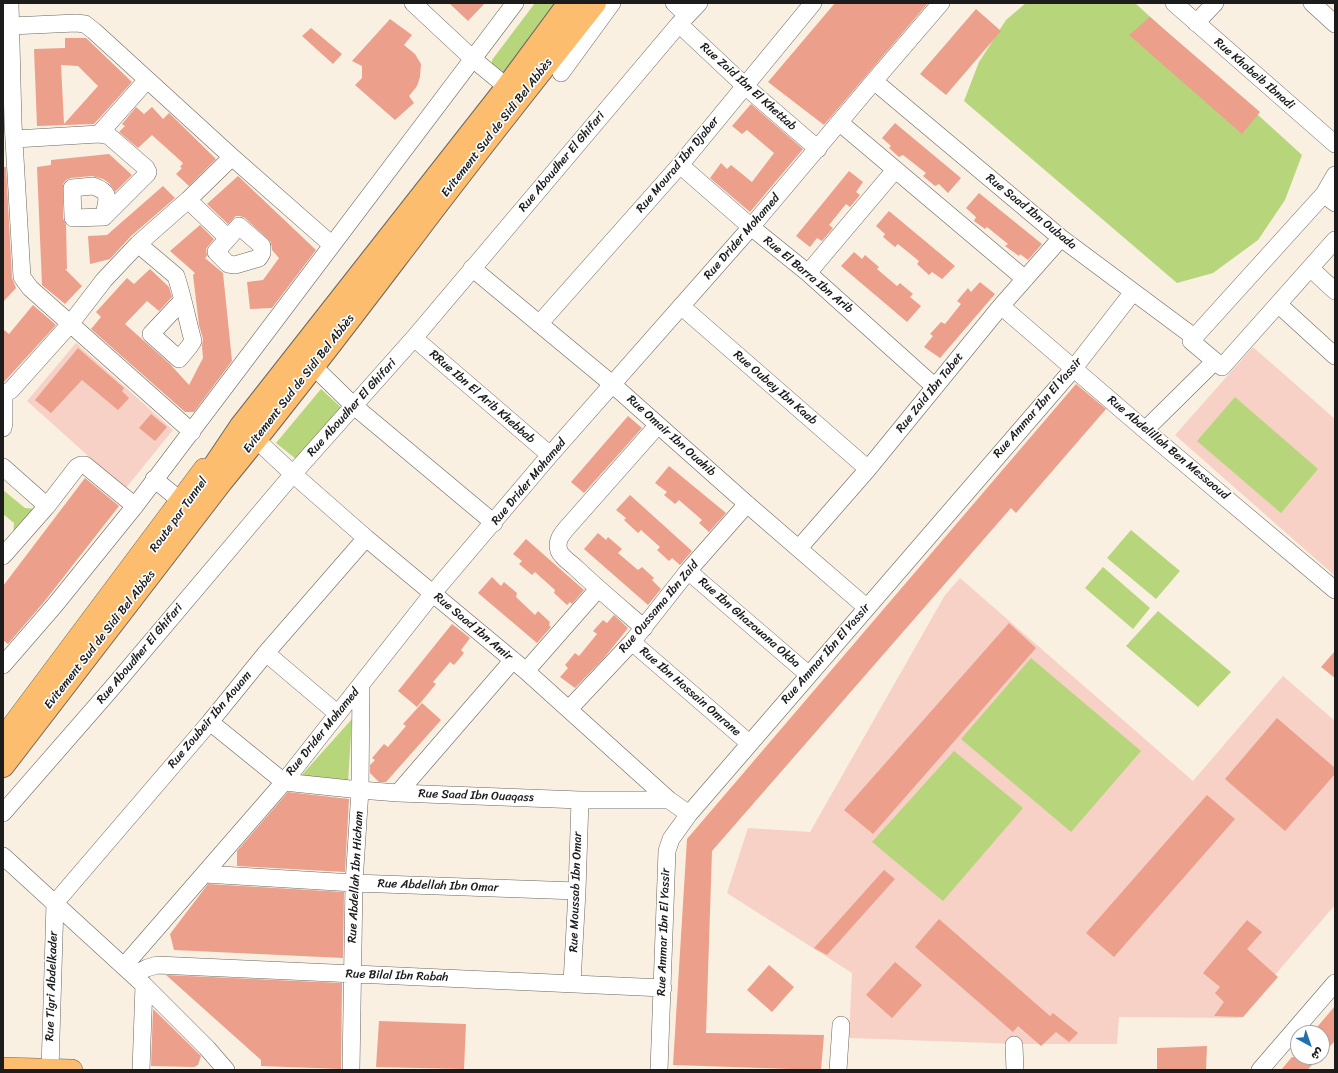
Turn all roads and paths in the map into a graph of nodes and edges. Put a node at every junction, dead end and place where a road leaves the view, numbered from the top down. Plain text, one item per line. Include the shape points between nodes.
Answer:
1 (10, 3) edge
2 (412, 3) edge
3 (515, 3) edge
4 (569, 3) edge
5 (595, 3) edge
6 (612, 3) edge
7 (674, 3) edge
8 (699, 3) edge
9 (813, 3) edge
10 (941, 3) edge
11 (1174, 3) edge
12 (1215, 3) edge
13 (1312, 3) edge
14 (683, 20) junction
15 (1196, 23) junction
16 (1335, 24) edge
17 (8, 29) edge
18 (473, 59) junction
19 (561, 73) dead end
20 (147, 80) junction
21 (874, 81) junction
22 (744, 86) junction
23 (507, 87) junction
24 (8, 118) edge
25 (839, 122) junction
26 (99, 134) junction
27 (15, 139) junction
28 (1335, 144) edge
29 (818, 149) junction
30 (232, 157) junction
31 (680, 164) junction
32 (895, 170) junction
33 (1334, 176) edge
34 (1330, 198) edge
35 (188, 200) junction
36 (104, 217) dead end
37 (751, 227) junction
38 (228, 238) dead end
39 (1061, 238) junction
40 (1335, 240) edge
41 (138, 244) junction
42 (332, 246) junction
43 (472, 268) junction
44 (1310, 268) junction
45 (808, 273) junction
46 (1025, 279) junction
47 (1335, 291) edge
48 (1133, 292) junction
49 (182, 300) dead end
50 (1278, 304) junction
51 (681, 306) junction
52 (1001, 306) junction
53 (71, 323) junction
54 (539, 324) junction
55 (414, 338) junction
56 (1194, 338) junction
57 (1335, 356) edge
58 (1215, 361) junction
59 (313, 366) junction
60 (1074, 368) junction
61 (612, 384) junction
62 (935, 387) junction
63 (4, 394) edge
64 (354, 406) junction
65 (658, 425) junction
66 (3, 428) edge
67 (1145, 430) junction
68 (192, 432) junction
69 (246, 437) junction
70 (550, 455) junction
71 (3, 467) edge
72 (868, 469) junction
73 (292, 474) junction
74 (154, 479) junction
75 (180, 500) junction
76 (748, 504) junction
77 (47, 506) junction
78 (135, 506) junction
79 (494, 523) junction
80 (366, 538) junction
81 (6, 545) edge
82 (799, 548) junction
83 (688, 571) junction
84 (598, 589) junction
85 (1335, 590) edge
86 (433, 593) junction
87 (866, 607) junction
88 (644, 628) junction
89 (632, 642) junction
90 (266, 653) junction
91 (3, 665) edge
92 (520, 666) junction
93 (809, 675) junction
94 (362, 685) junction
95 (569, 709) junction
96 (338, 714) junction
97 (210, 722) junction
98 (3, 738) edge
99 (749, 743) junction
100 (3, 749) edge
101 (3, 766) edge
102 (3, 777) edge
103 (284, 782) junction
104 (360, 790) junction
105 (398, 793) junction
106 (580, 800) junction
107 (669, 800) junction
108 (3, 813) edge
109 (689, 814) junction
110 (3, 856) edge
111 (204, 874) junction
112 (354, 883) junction
113 (577, 891) junction
114 (55, 903) junction
115 (352, 974) junction
116 (134, 976) junction
117 (572, 983) junction
118 (1335, 983) edge
119 (663, 988) junction
120 (841, 1025) dead end
121 (1014, 1045) dead end
122 (3, 1068) edge
123 (50, 1070) edge
124 (72, 1070) edge
125 (141, 1070) edge
126 (226, 1070) edge
127 (351, 1070) edge
128 (660, 1070) edge
129 (838, 1070) edge
130 (1015, 1070) edge
131 (1260, 1070) edge

1 - 17 street
2 - 18 street
3 - 18 street
4 - 23 highway, Evitement Sud de Sidi Bel Abbès
5 - 59 highway, Evitement Sud de Sidi Bel Abbès
6 - 19 street
7 - 14 street, Rue Zaid Ibn El Khettab
8 - 14 street, Rue Aboudher El Ghifari
9 - 22 street, Rue Mourad Ibn Djaber
10 - 21 street, Rue Drider Mohamed
11 - 15 street, Rue Khobeib Ibnadi
12 - 15 street
13 - 16 street
14 - 22 street, Rue Zaid Ibn El Khettab
14 - 43 street, Rue Aboudher El Ghifari
15 - 28 street, Rue Khobeib Ibnadi
17 - 20 street via 85,24
17 - 24 street
18 - 23 street
18 - 42 street
20 - 26 street
20 - 30 street
21 - 25 street, Rue Drider Mohamed
21 - 39 street, Rue Saad Ibn Oubada
22 - 29 street, Rue Zaid Ibn El Khettab
22 - 31 street, Rue Mourad Ibn Djaber
23 - 69 highway, Evitement Sud de Sidi Bel Abbès
24 - 27 street
25 - 29 street, Rue Drider Mohamed
25 - 32 street
26 - 27 street
26 - 36 street via 109,136 148,172
27 - 53 street via 22,277 30,288
29 - 37 street, Rue Drider Mohamed
30 - 35 street
30 - 42 street
31 - 37 street, Rue El Barra Ibn Arib
31 - 54 street, Rue Mourad Ibn Djaber
32 - 45 street
32 - 46 street
33 - 34 street
34 - 56 street
35 - 38 street
35 - 41 street
37 - 45 street, Rue El Barra Ibn Arib
37 - 51 street, Rue Drider Mohamed
39 - 46 street, Rue Zaid Ibn Tabet
39 - 48 street, Rue Saad Ibn Oubada
40 - 44 street
41 - 49 street via 176,276
41 - 53 street via 104,280
42 - 68 street
43 - 54 street, Rue Omair Ibn Ouahib
43 - 55 street, Rue Aboudher El Ghifari
44 - 47 street
44 - 50 street
45 - 62 street, Rue El Barra Ibn Arib
46 - 52 street, Rue Zaid Ibn Tabet
48 - 56 street, Rue Saad Ibn Oubada
48 - 60 street, Rue Ammar Ibn El Yassir
50 - 57 street
50 - 58 street via 1222,367
51 - 61 street, Rue Drider Mohamed
51 - 72 street, Rue Oubey Ibn Kaab
52 - 60 street, Rue Abdelillah Ben Messaoud
52 - 62 street, Rue Zaid Ibn Tabet
53 - 63 street via 11,390
53 - 68 street
54 - 61 street, Rue Omair Ibn Ouahib
55 - 64 street, Rue Aboudher El Ghifari
55 - 70 street, RRue Ibn El Arib Khebbab
56 - 58 street, Rue Saad Ibn Oubada via 1191,341
58 - 67 street
59 - 64 street
59 - 69 highway, Evitement Sud de Sidi Bel Abbès
60 - 67 street, Rue Abdelillah Ben Messaoud
60 - 87 street, Rue Ammar Ibn El Yassir
61 - 65 street, Rue Omair Ibn Ouahib
61 - 70 street, Rue Drider Mohamed
62 - 72 street, Rue Zaid Ibn Tabet
63 - 66 street
64 - 73 street, Rue Aboudher El Ghifari
64 - 79 street
65 - 76 street, Rue Omair Ibn Ouahib
65 - 84 street via 566,528 558,541 561,554
67 - 85 street, Rue Abdelillah Ben Messaoud
68 - 74 street
69 - 73 street, Rue Saad Ibn Amir
69 - 75 main road via 215,455
69 - 100 highway, Route par Tunnel via 184,510
69 - 101 highway, Evitement Sud de Sidi Bel Abbès via 218,487
69 - 102 main road via 228,485
70 - 79 street, Rue Drider Mohamed
71 - 77 street
72 - 82 street, Rue Zaid Ibn Tabet
73 - 80 street, Rue Saad Ibn Amir
73 - 108 street, Rue Aboudher El Ghifari
74 - 75 street
74 - 78 street
75 - 98 main road
76 - 82 street, Rue Omair Ibn Ouahib
76 - 83 street, Rue Oussama Ibn Zaid
77 - 78 street via 81,465 85,465
77 - 81 street
78 - 91 street
79 - 86 street, Rue Drider Mohamed
80 - 86 street, Rue Saad Ibn Amir
80 - 90 street, Rue Zoubeir Ibn Aouam
82 - 87 street, Rue Omair Ibn Ouahib
83 - 88 street, Rue Oussama Ibn Zaid
83 - 93 street, Rue Ibn Ghazouana Okba
84 - 88 street
84 - 92 street
86 - 92 street, Rue Saad Ibn Amir
86 - 94 street, Rue Drider Mohamed
87 - 93 street, Rue Ammar Ibn El Yassir
88 - 89 street, Rue Oussama Ibn Zaid
89 - 95 street, Rue Oussama Ibn Zaid
89 - 99 street, Rue Ibn Hossain Omrane
90 - 96 street
90 - 97 street, Rue Zoubeir Ibn Aouam
92 - 95 street, Rue Saad Ibn Amir
92 - 105 street
93 - 99 street, Rue Ammar Ibn El Yassir
94 - 96 street, Rue Drider Mohamed
94 - 104 street, Rue Abdellah Ibn Hicham
95 - 107 street, Rue Saad Ibn Amir
96 - 103 street, Rue Drider Mohamed
97 - 103 street
97 - 114 street, Rue Zoubeir Ibn Aouam
99 - 109 street, Rue Ammar Ibn El Yassir
103 - 104 street, Rue Saad Ibn Ouaqass
103 - 111 street, Rue Drider Mohamed
104 - 105 street, Rue Saad Ibn Ouaqass
104 - 112 street, Rue Abdellah Ibn Hicham
105 - 106 street, Rue Saad Ibn Ouaqass
106 - 107 street, Rue Saad Ibn Ouaqass
106 - 113 street, Rue Moussab Ibn Omar
107 - 109 street, Rue Saad Ibn Amir
109 - 119 street, Rue Ammar Ibn El Yassir via 671,839 667,851
110 - 114 street
111 - 112 street, Rue Abdellah Ibn Omar
111 - 116 street, Rue Drider Mohamed
112 - 113 street, Rue Abdellah Ibn Omar
112 - 115 street, Rue Abdellah Ibn Hicham
113 - 117 street, Rue Moussab Ibn Omar
114 - 116 street
114 - 123 street, Rue Tigri Abdelkader
115 - 116 street, Rue Bilal Ibn Rabah via 157,965 146,968
115 - 117 street, Rue Bilal Ibn Rabah
115 - 127 street, Rue Abdellah Ibn Hicham
116 - 125 street
116 - 126 street
117 - 119 street, Rue Bilal Ibn Rabah
118 - 131 street
119 - 128 street, Rue Ammar Ibn El Yassir
120 - 129 street
121 - 130 street
122 - 123 main road
123 - 124 main road

